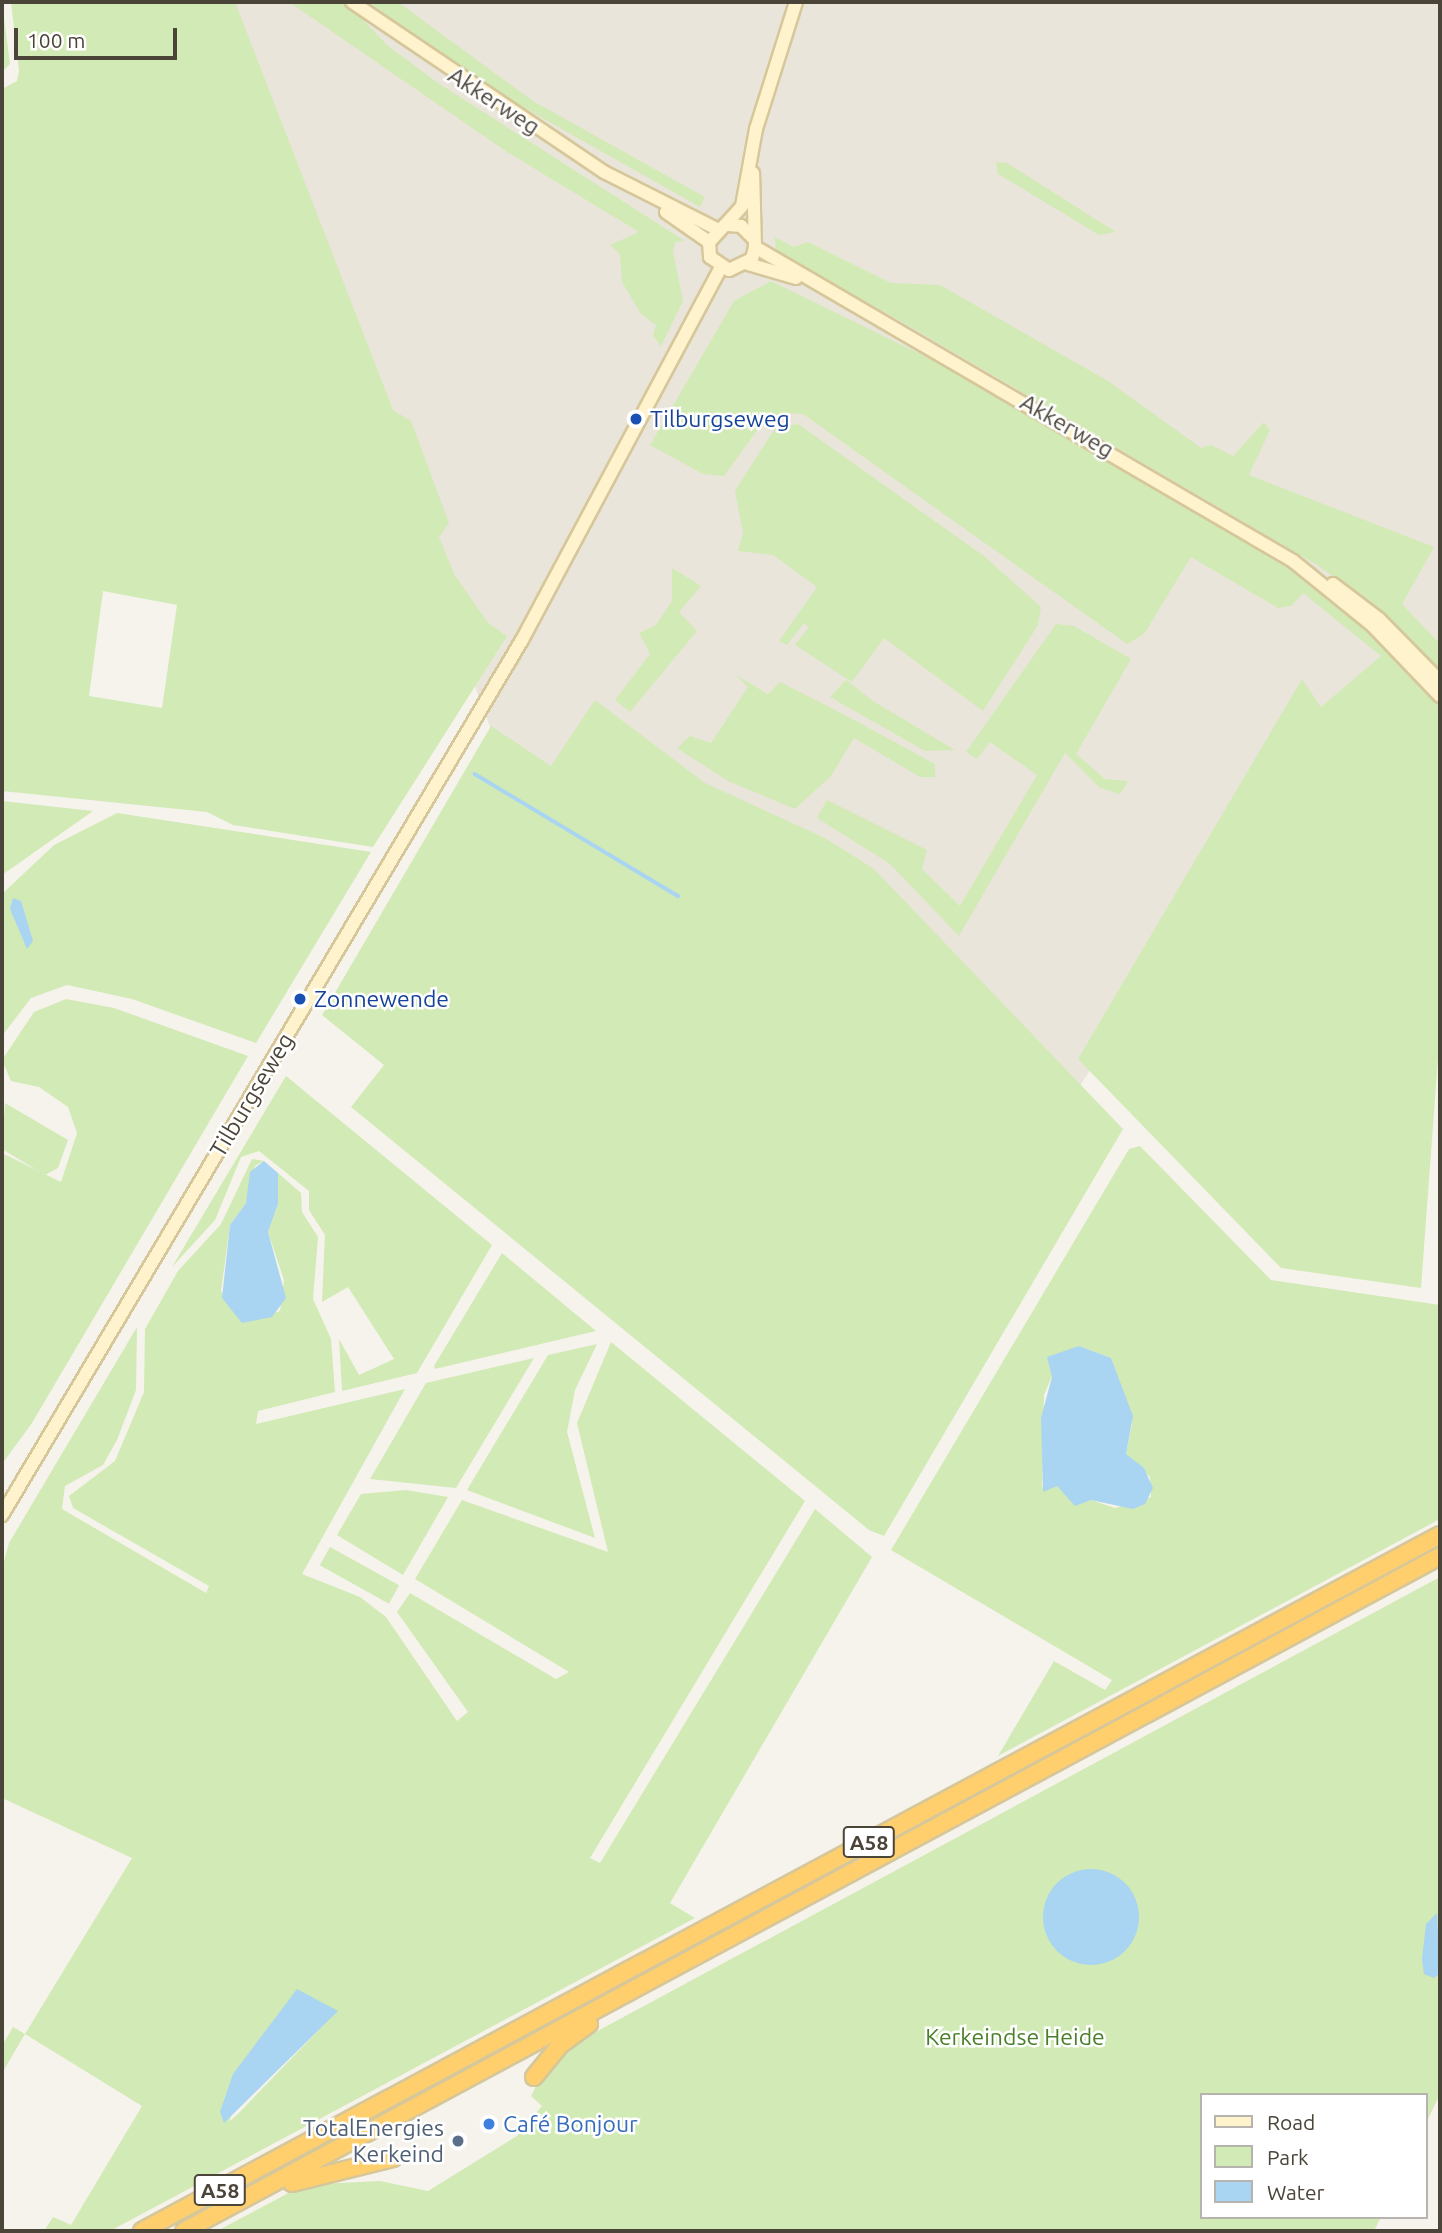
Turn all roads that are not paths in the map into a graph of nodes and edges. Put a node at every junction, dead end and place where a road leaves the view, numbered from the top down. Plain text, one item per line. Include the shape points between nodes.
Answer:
1 (352, 2) edge
2 (796, 2) edge
3 (751, 152) junction
4 (641, 193) junction
5 (721, 227) junction
6 (709, 242) junction
7 (754, 242) junction
8 (748, 264) junction
9 (721, 268) junction
10 (838, 296) junction
11 (1293, 561) junction
12 (1440, 681) edge
13 (1440, 696) edge
14 (2, 1515) edge
15 (1440, 1535) edge
16 (1440, 1556) edge
17 (610, 2003) junction
18 (534, 2077) dead end
19 (393, 2158) dead end
20 (221, 2211) junction
21 (142, 2231) edge
22 (184, 2231) edge

1 - 4 main road, Akkerweg
2 - 3 main road
3 - 5 main road via 743,206
3 - 7 main road
4 - 5 main road, Akkerweg
4 - 6 main road, Akkerweg
5 - 6 main road
5 - 7 main road via 741,226
6 - 9 main road via 710,257
7 - 8 main road
7 - 10 main road, Akkerweg
8 - 9 main road
8 - 10 main road, Akkerweg
9 - 14 main road, Tilburgseweg via 523,640
10 - 11 main road, Akkerweg
11 - 12 main road, Akkerweg via 1371,612
11 - 13 main road, Akkerweg via 1373,626
15 - 21 highway, A58
16 - 17 highway, A58
17 - 18 highway, A58
17 - 20 highway, A58
19 - 20 highway, A58 via 333,2169 231,2215
20 - 22 highway, A58

